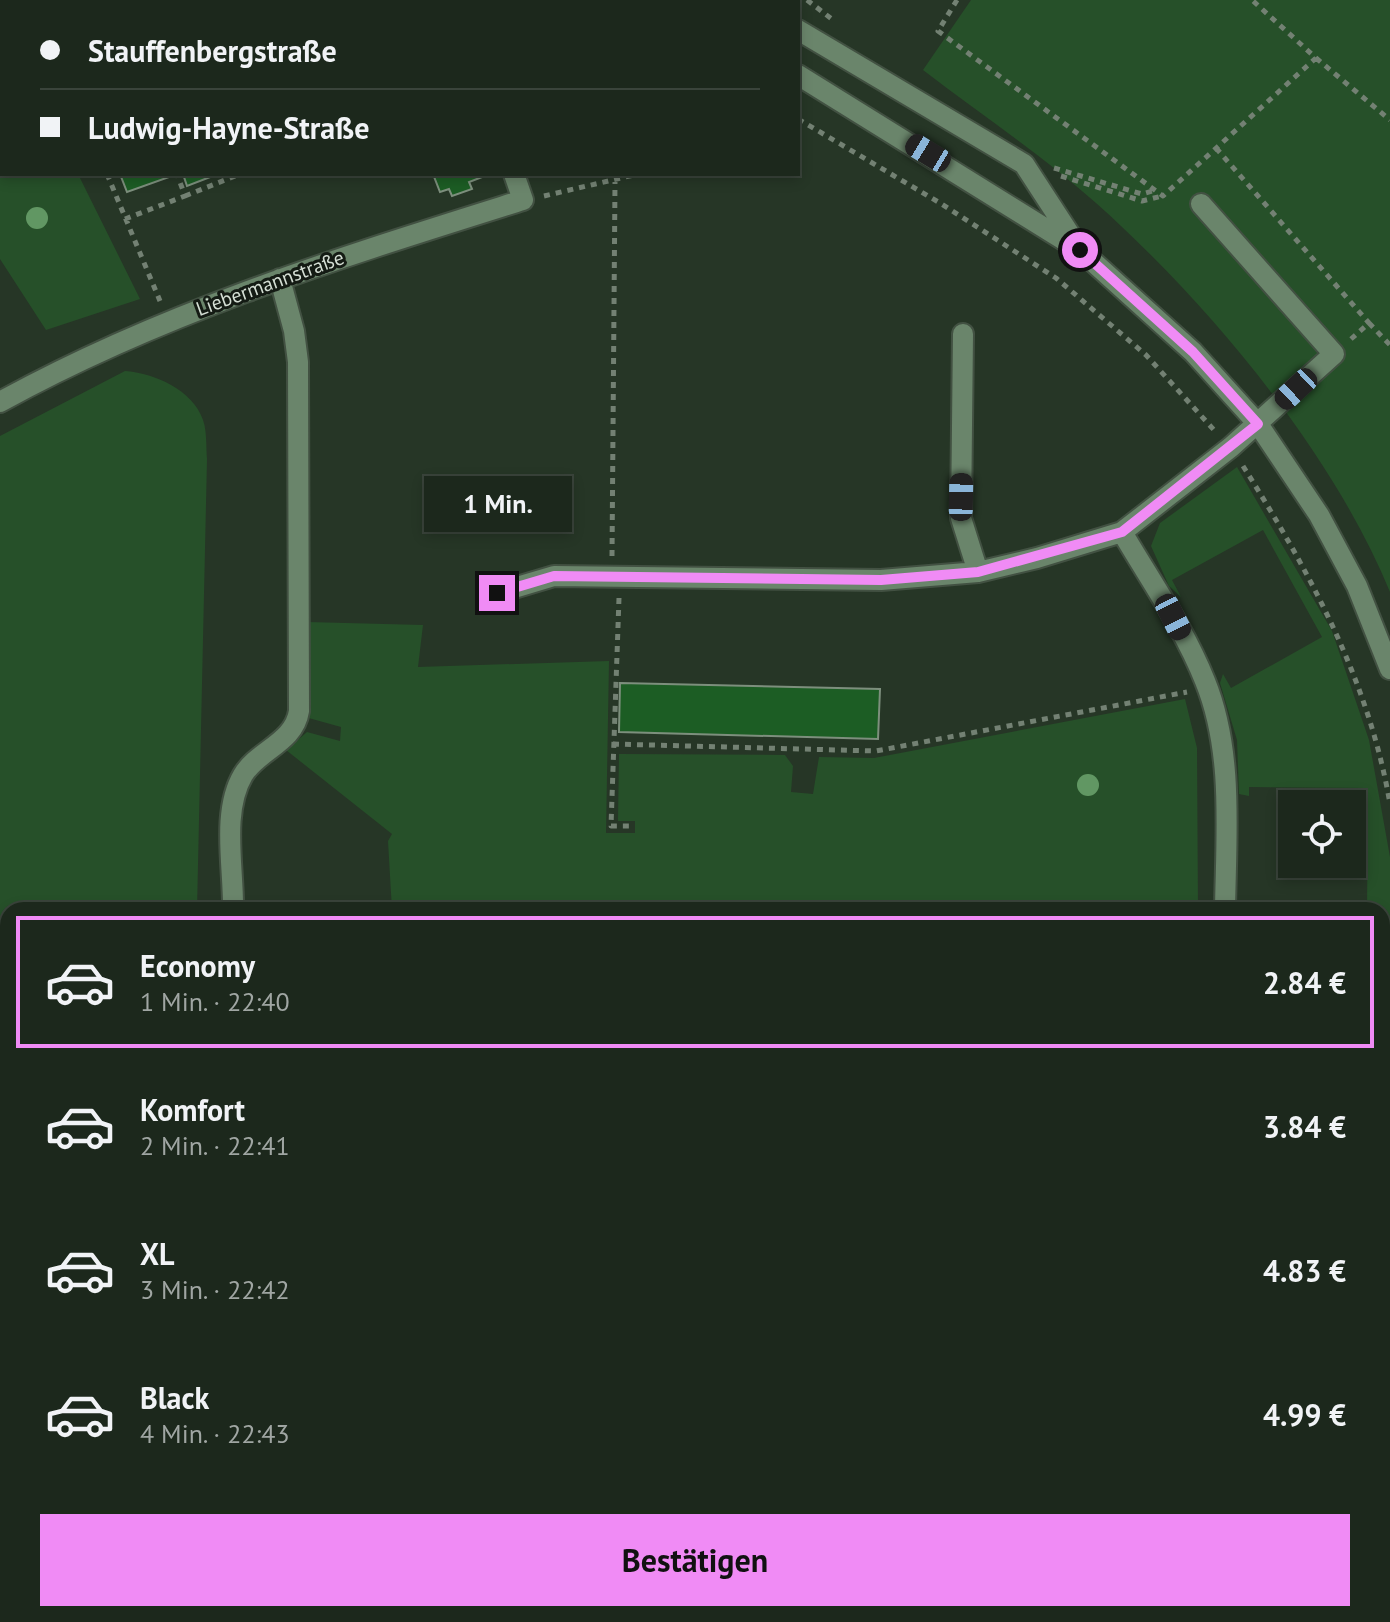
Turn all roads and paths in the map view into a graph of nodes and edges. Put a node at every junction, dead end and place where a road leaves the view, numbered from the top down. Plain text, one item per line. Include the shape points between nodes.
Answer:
1 (957, 0) edge
2 (1252, 0) edge
3 (800, 31) edge
4 (1316, 58) junction
5 (800, 76) edge
6 (800, 120) edge
7 (1390, 120) edge
8 (1216, 148) junction
9 (1034, 164) junction
10 (108, 176) edge
11 (178, 176) edge
12 (235, 176) edge
13 (515, 176) edge
14 (632, 176) edge
15 (615, 182) junction
16 (1157, 190) junction
17 (185, 196) junction
18 (1163, 196) junction
19 (523, 200) junction
20 (1201, 204) dead end
21 (125, 219) junction
22 (1080, 250) junction
23 (280, 279) junction
24 (157, 296) dead end
25 (1369, 323) junction
26 (963, 334) dead end
27 (1390, 345) edge
28 (1334, 354) junction
29 (0, 402) edge
30 (1258, 424) junction
31 (1231, 447) junction
32 (1122, 532) junction
33 (978, 572) junction
34 (616, 577) junction
35 (497, 593) dead end
36 (1390, 669) edge
37 (1207, 687) junction
38 (613, 744) junction
39 (1390, 804) edge
40 (629, 826) dead end
41 (233, 902) edge
42 (1225, 902) edge
43 (622, 1622) edge
44 (631, 1622) edge

1 - 16 path via 938,31
2 - 4 path
3 - 9 street
4 - 7 path
4 - 8 path
5 - 22 street
6 - 31 path via 1056,278 1146,355
8 - 18 path
8 - 25 path
9 - 16 path via 1142,194
9 - 18 path via 1142,201
9 - 22 street
10 - 21 path
11 - 17 path
12 - 17 path
13 - 19 street
14 - 15 path
15 - 19 path
15 - 34 path
16 - 18 path
17 - 21 path
19 - 23 street, Liebermannstraße
20 - 28 street
21 - 24 path
22 - 30 street via 1193,352
23 - 29 street, Liebermannstraße via 168,320
23 - 41 street via 298,362 299,711 292,729 245,772 235,791
25 - 27 path
25 - 28 path
26 - 33 street via 961,518
28 - 30 street
30 - 31 street
30 - 36 street via 1326,526
31 - 32 street
31 - 39 path via 1318,594 1352,670 1374,732
32 - 33 street
32 - 37 street
33 - 34 street via 868,580
34 - 35 street via 554,576
34 - 38 path
37 - 38 path via 876,751
37 - 42 street via 1225,780
38 - 40 path via 611,826
43 - 44 path

